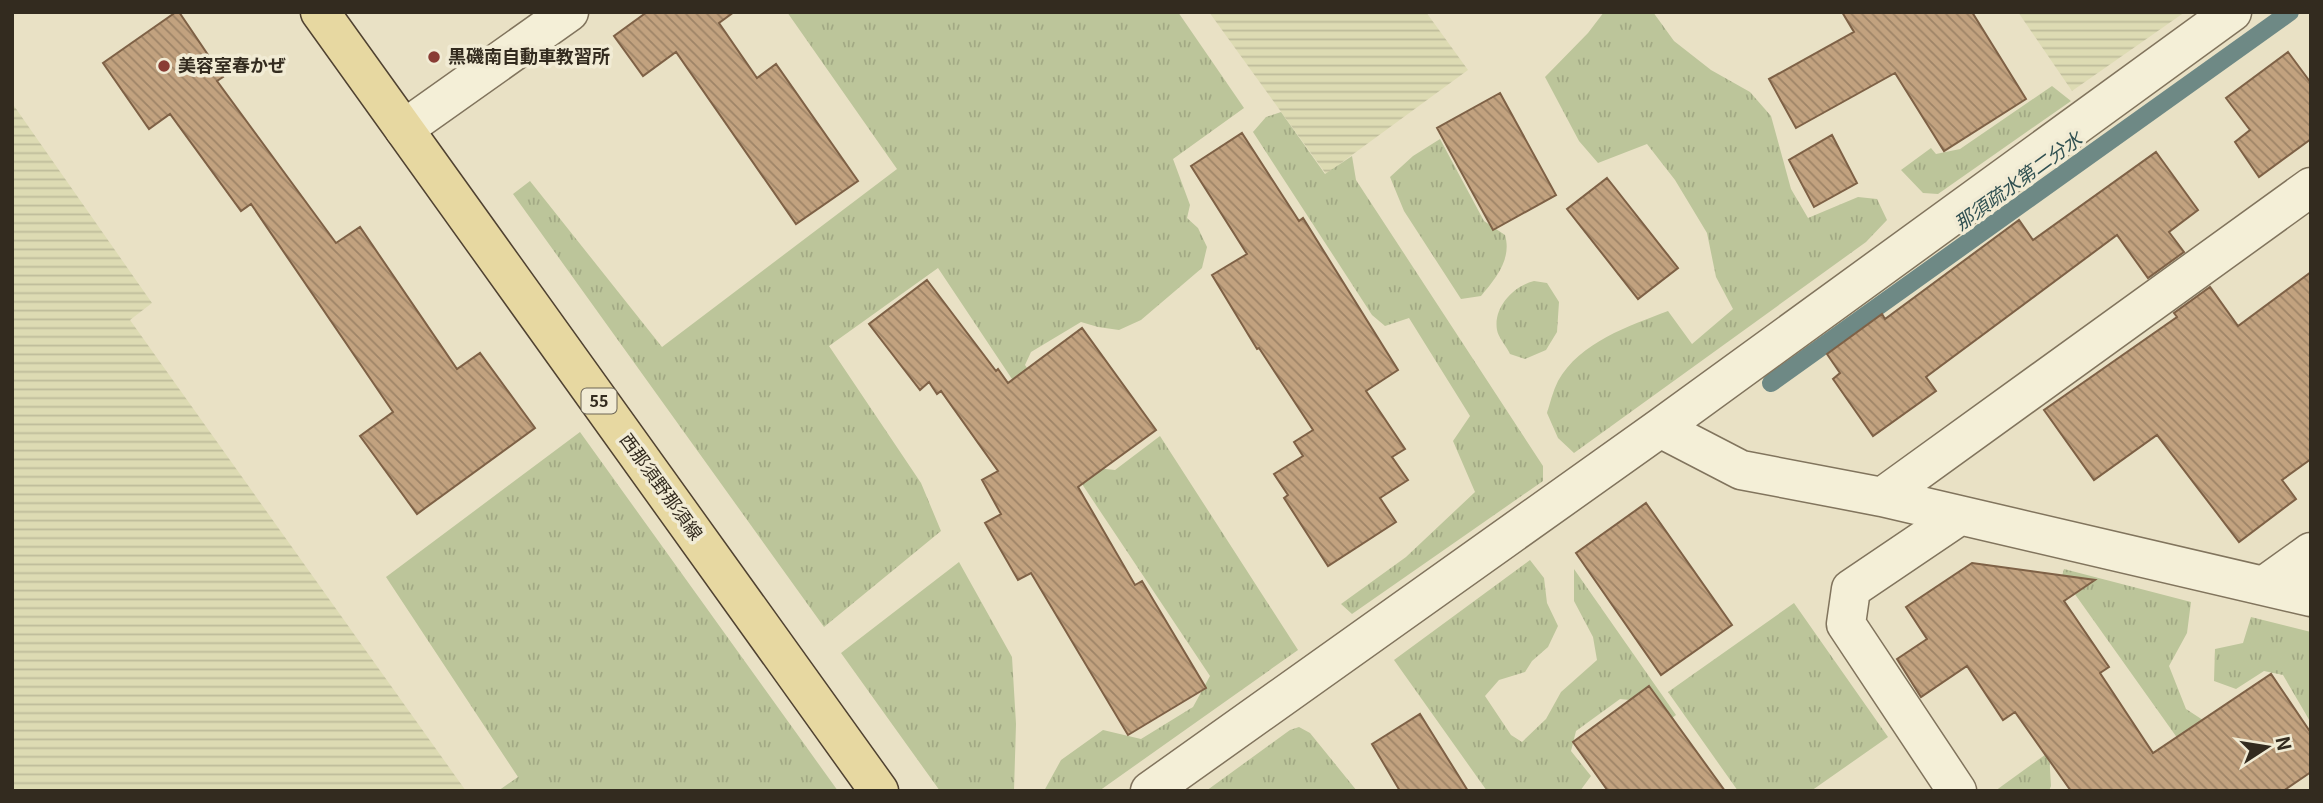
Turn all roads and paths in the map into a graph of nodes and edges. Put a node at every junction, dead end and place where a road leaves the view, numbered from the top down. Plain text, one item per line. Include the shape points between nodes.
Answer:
1 (320, 12) edge
2 (569, 12) edge
3 (2232, 12) edge
4 (404, 129) junction
5 (2311, 187) edge
6 (1660, 428) junction
7 (1882, 497) junction
8 (1959, 516) junction
9 (2311, 552) edge
10 (2265, 585) junction
11 (2311, 597) edge
12 (879, 791) edge
13 (1150, 791) edge
14 (1957, 791) edge

1 - 4 main road, 西那須野那須線 / 55
2 - 4 street
3 - 6 street
4 - 12 main road, 西那須野那須線 / 55
5 - 7 street
6 - 7 street via 1741,470
6 - 13 street
7 - 8 street
8 - 10 street
8 - 14 street via 1851,589 1846,624
9 - 10 street
10 - 11 street

